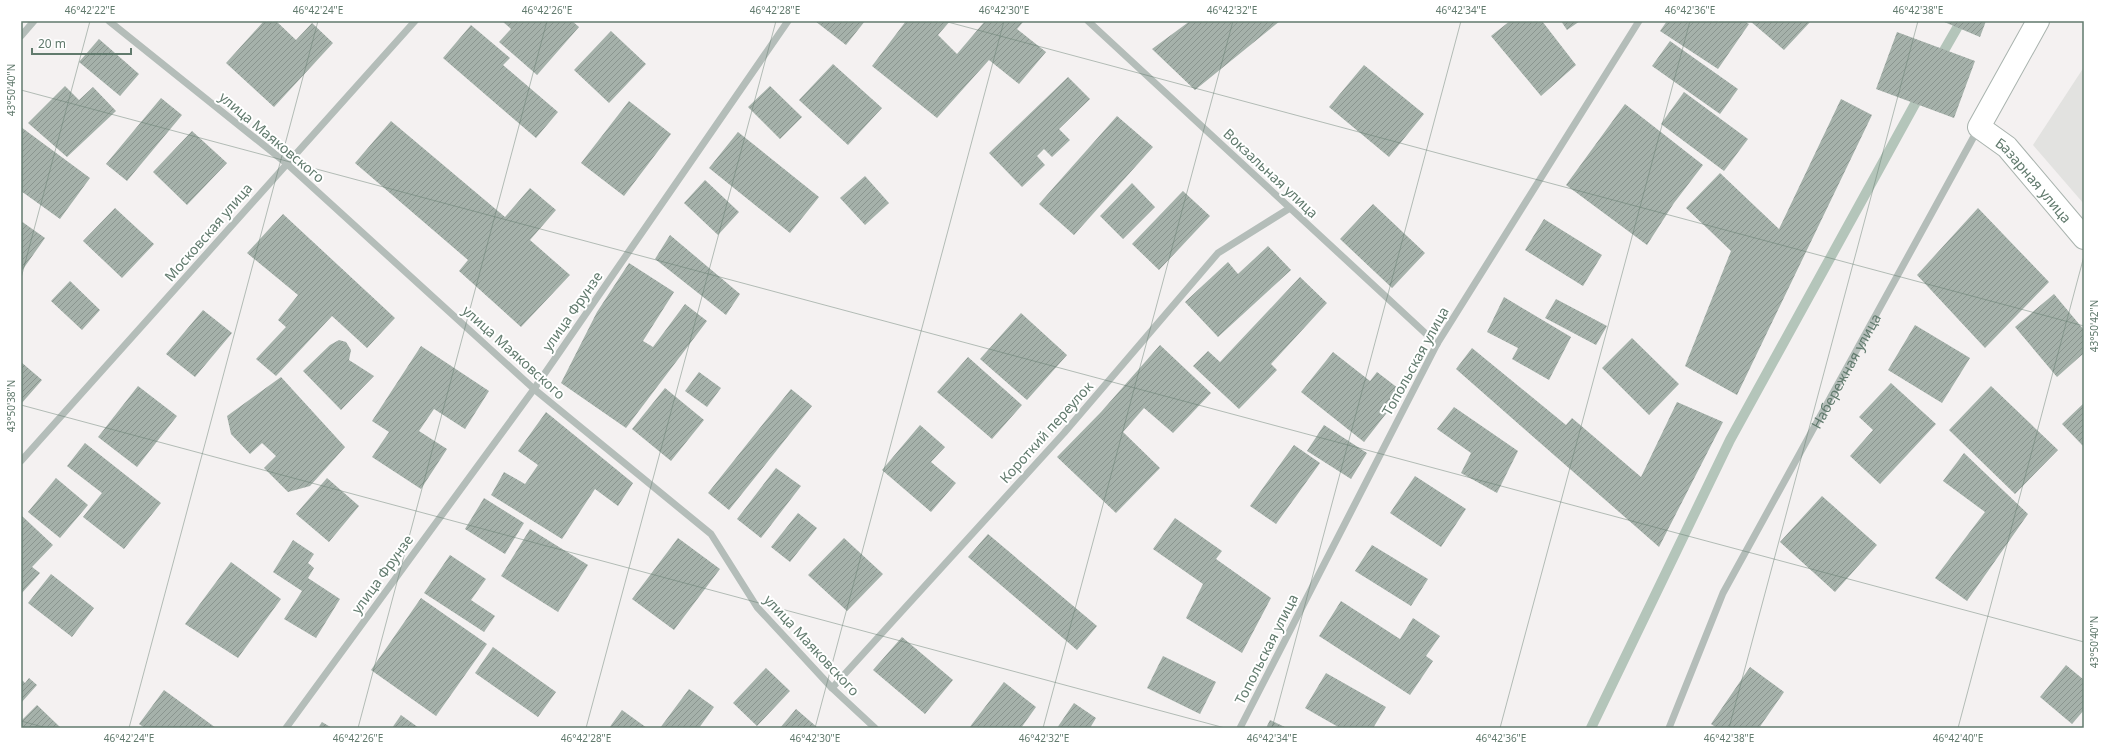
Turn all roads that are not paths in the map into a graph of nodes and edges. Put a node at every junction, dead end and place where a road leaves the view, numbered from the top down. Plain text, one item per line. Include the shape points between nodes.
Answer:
1 (34, 21) edge
2 (109, 21) edge
3 (415, 21) edge
4 (788, 21) edge
5 (1088, 21) edge
6 (1639, 21) edge
7 (2038, 21) edge
8 (21, 36) edge
9 (1979, 127) junction
10 (286, 163) junction
11 (1290, 208) junction
12 (2084, 238) edge
13 (1437, 344) junction
14 (534, 389) junction
15 (21, 461) edge
16 (832, 688) junction
17 (286, 728) edge
18 (874, 728) edge
19 (1240, 728) edge
20 (1669, 728) edge

1 - 8 street
2 - 10 street, улица Маяковского
3 - 10 street, Московская улица
4 - 14 street, улица Фрунзе
5 - 11 street, Вокзальная улица
6 - 13 street, Топольская улица
7 - 9 main road, Набережная улица
9 - 12 main road, Базарная улица via 2007,147
9 - 20 street, Набережная улица via 1723,593
10 - 14 street, улица Маяковского
10 - 15 street, Московская улица
11 - 13 street, Вокзальная улица
11 - 16 street, Короткий переулок via 1218,253 1064,433
13 - 19 street, Топольская улица
14 - 16 street, улица Маяковского via 711,534 756,607
14 - 17 street, улица Фрунзе
16 - 18 street, улица Маяковского

